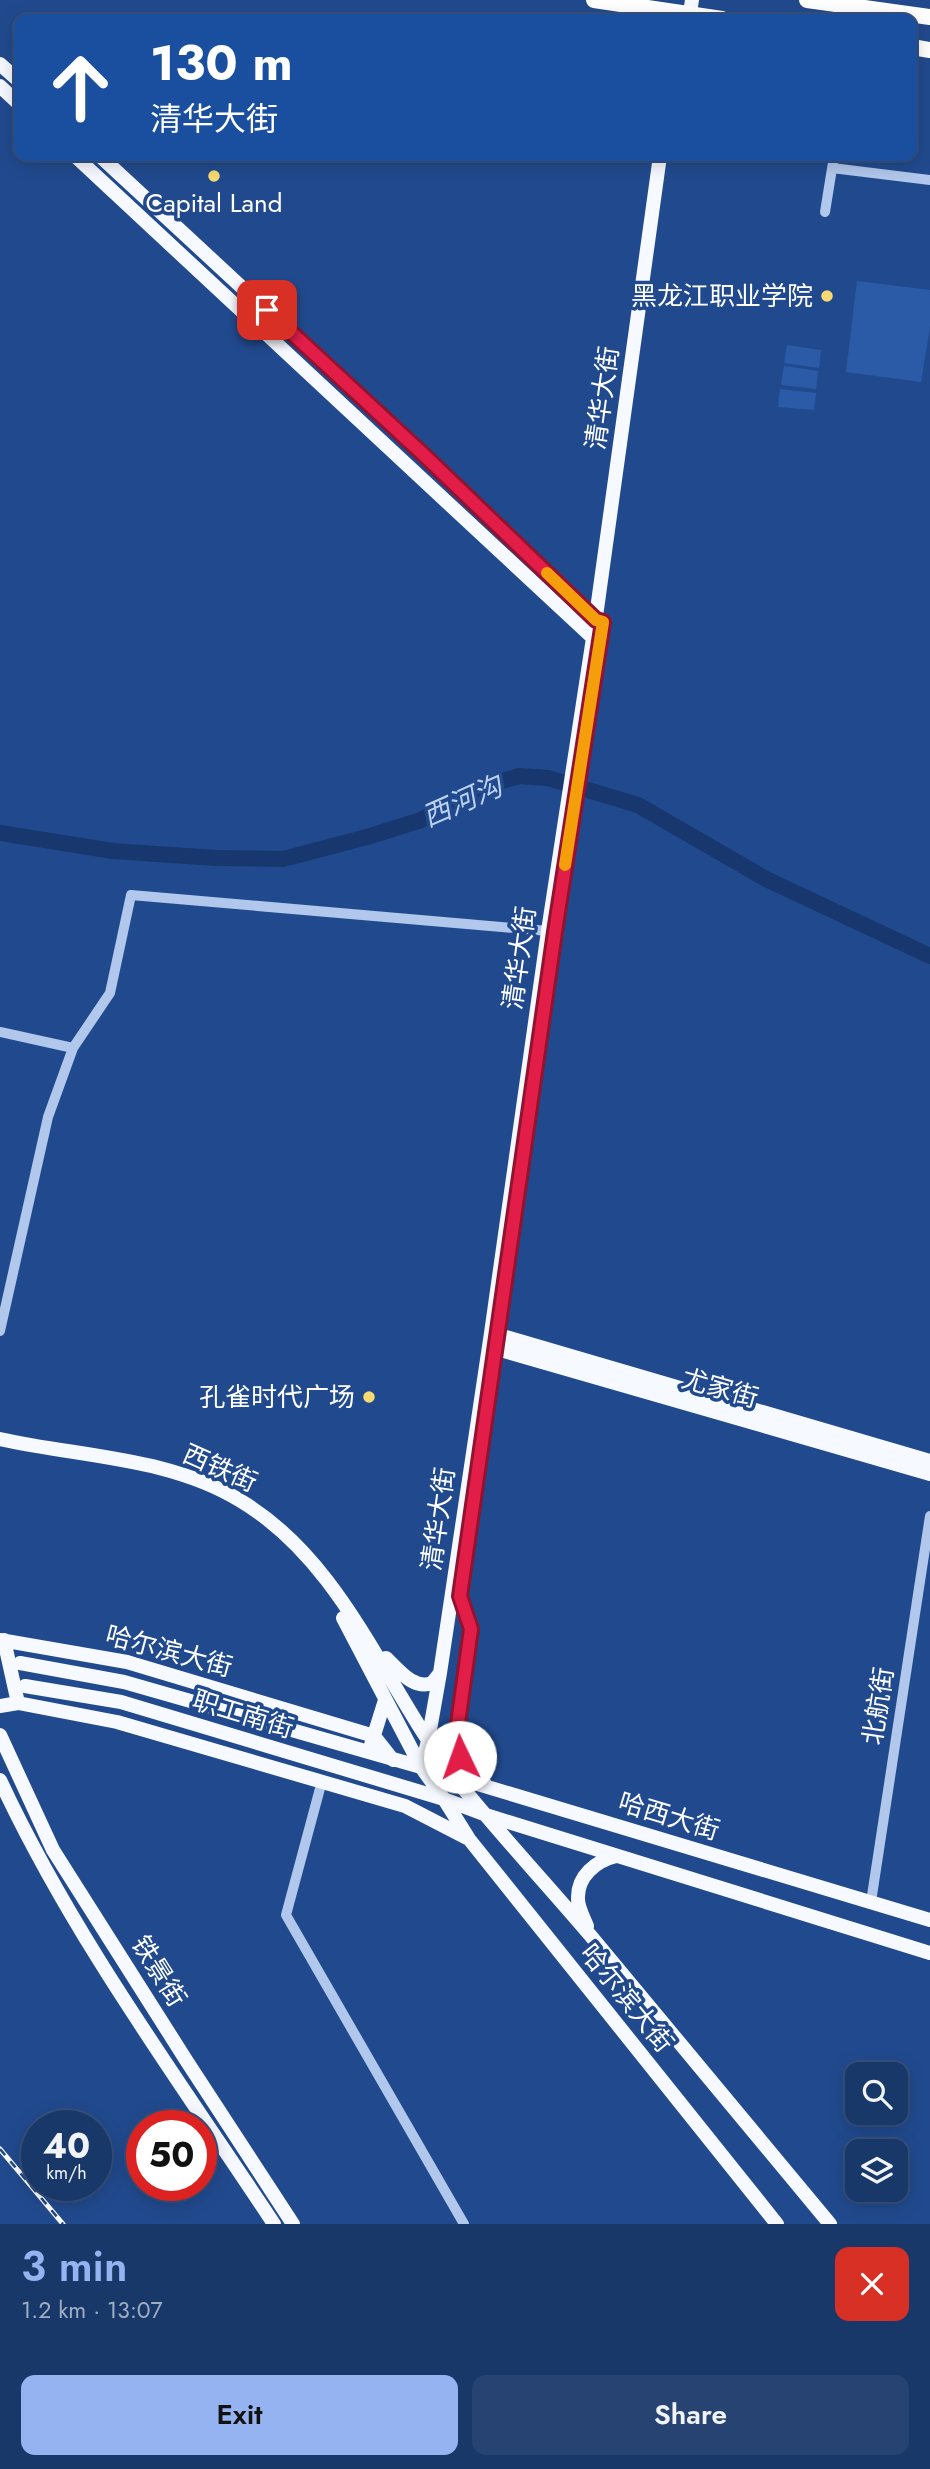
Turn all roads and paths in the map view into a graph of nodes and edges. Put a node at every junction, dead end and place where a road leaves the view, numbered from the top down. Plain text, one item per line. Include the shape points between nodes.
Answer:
1 (594, 0) edge
2 (807, 0) edge
3 (685, 11) edge
4 (908, 14) edge
5 (0, 64) edge
6 (14, 77) edge
7 (0, 86) edge
8 (14, 99) edge
9 (80, 161) edge
10 (105, 161) edge
11 (659, 161) edge
12 (668, 161) edge
13 (833, 161) edge
14 (832, 168) junction
15 (930, 180) edge
16 (825, 212) dead end
17 (600, 621) junction
18 (597, 638) junction
19 (561, 866) junction
20 (548, 931) junction
21 (0, 1032) edge
22 (73, 1048) junction
23 (0, 1331) edge
24 (498, 1342) junction
25 (0, 1440) edge
26 (0, 1450) edge
27 (930, 1461) edge
28 (930, 1474) edge
29 (930, 1516) edge
30 (460, 1596) junction
31 (2, 1640) edge
32 (366, 1643) junction
33 (20, 1663) dead end
34 (440, 1673) junction
35 (24, 1686) dead end
36 (385, 1700) junction
37 (18, 1703) junction
38 (0, 1706) edge
39 (0, 1735) edge
40 (374, 1736) junction
41 (432, 1746) junction
42 (369, 1752) junction
43 (393, 1760) junction
44 (421, 1767) junction
45 (455, 1778) junction
46 (0, 1780) edge
47 (322, 1781) junction
48 (492, 1789) junction
49 (444, 1799) junction
50 (489, 1816) junction
51 (469, 1839) junction
52 (616, 1856) junction
53 (871, 1902) junction
54 (930, 1920) edge
55 (591, 1937) junction
56 (930, 1953) edge
57 (274, 2224) edge
58 (293, 2224) edge
59 (464, 2224) edge
60 (777, 2224) edge
61 (830, 2224) edge

1 - 3 highway
2 - 4 highway
5 - 6 main road
7 - 8 main road
9 - 18 main road
10 - 17 main road
11 - 17 main road, 清华大街
12 - 17 main road, 清华大街
13 - 14 street
14 - 15 street
14 - 16 street
17 - 18 main road, 清华大街
18 - 19 main road, 清华大街
19 - 20 main road, 清华大街
19 - 24 main road, 清华大街
20 - 22 street via 131,895 110,993
20 - 34 main road, 清华大街
21 - 22 street
22 - 23 street via 48,1117
24 - 27 main road, 尤家街
24 - 28 main road, 尤家街
24 - 30 main road, 清华大街
25 - 32 main road, 西铁街 via 166,1470 241,1500 307,1558
26 - 32 main road, 西铁街 via 136,1472 214,1496 258,1523 297,1559
29 - 53 street, 北航街
30 - 41 main road, 清华大街
30 - 48 main road via 471,1629 457,1746 470,1772
31 - 37 main road
31 - 40 main road, 哈尔滨大街 via 127,1662
32 - 34 main road via 418,1685 432,1683
32 - 36 main road, 哈尔滨大街
32 - 41 main road, 哈尔滨大街
33 - 42 main road, 职工南街 via 124,1682
34 - 41 main road, 清华大街
35 - 49 main road, 职工南街 via 121,1702
36 - 40 main road
36 - 44 main road, 哈尔滨大街
37 - 38 main road
37 - 47 main road via 117,1722
39 - 58 main road, 铁景街 via 53,1850
40 - 42 main road
40 - 43 main road
41 - 44 main road, 清华大街
41 - 45 main road, 哈尔滨大街
42 - 43 main road, 职工南街
43 - 44 main road, 哈西大街
44 - 45 main road, 哈西大街
44 - 49 main road, 哈尔滨大街
45 - 48 main road, 哈西大街
45 - 50 main road, 哈尔滨大街
46 - 57 main road, 铁景街 via 36,1854 114,1983
47 - 51 main road via 405,1806
47 - 59 street via 286,1915
48 - 53 main road, 哈西大街
49 - 50 main road, 哈西大街
49 - 51 main road, 哈尔滨大街
50 - 52 main road, 哈西大街
50 - 55 main road, 哈尔滨大街
51 - 60 main road, 哈尔滨大街
52 - 55 main road via 590,1869 578,1891
52 - 56 main road, 哈西大街
53 - 54 main road, 哈西大街
55 - 61 main road, 哈尔滨大街

